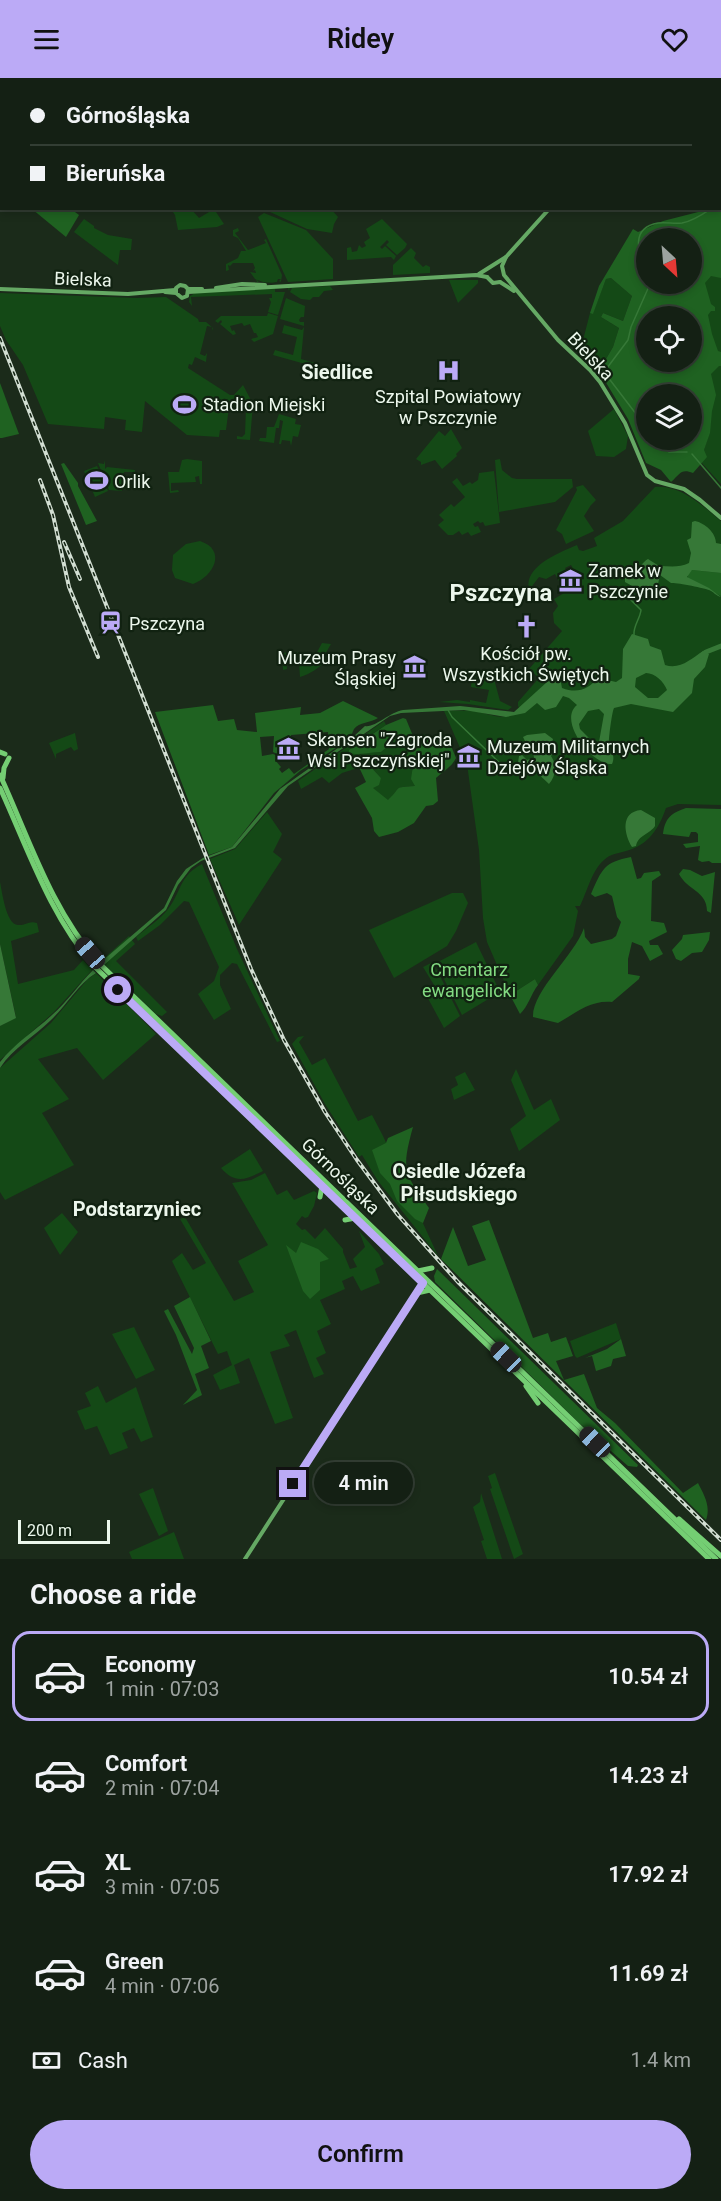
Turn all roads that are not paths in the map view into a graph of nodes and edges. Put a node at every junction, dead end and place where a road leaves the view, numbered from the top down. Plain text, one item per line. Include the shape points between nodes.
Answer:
1 (548, 210) edge
2 (506, 257) junction
3 (493, 267) junction
4 (488, 270) junction
5 (503, 273) junction
6 (479, 275) junction
7 (487, 277) junction
8 (500, 282) junction
9 (0, 289) edge
10 (188, 291) junction
11 (176, 292) junction
12 (516, 292) junction
13 (721, 518) edge
14 (5, 754) edge
15 (1, 777) edge
16 (0, 789) edge
17 (96, 964) junction
18 (104, 973) junction
19 (166, 1017) dead end
20 (160, 1023) junction
21 (322, 1186) junction
22 (321, 1197) dead end
23 (355, 1218) junction
24 (345, 1220) dead end
25 (432, 1268) dead end
26 (418, 1271) junction
27 (424, 1281) junction
28 (430, 1290) junction
29 (417, 1293) junction
30 (520, 1377) junction
31 (538, 1403) dead end
32 (657, 1501) junction
33 (721, 1556) edge
34 (245, 1559) edge
35 (709, 1559) edge
36 (716, 1559) edge

1 - 2 main road
2 - 3 main road
2 - 5 main road
3 - 4 main road
3 - 5 main road
4 - 6 main road
4 - 7 main road
5 - 8 main road
5 - 12 main road, Bielska
6 - 7 main road
6 - 10 main road
7 - 8 main road via 491,282
8 - 12 main road, Bielska
9 - 11 main road, Bielska
10 - 11 main road via 182,298
10 - 11 main road via 182,285
12 - 13 main road, Bielska via 600,382 625,423 651,479 684,489
14 - 15 main road
15 - 17 main road, Górnośląska via 64,915
16 - 17 main road, Górnośląska via 59,918 77,946
17 - 18 main road, Górnośląska
18 - 20 main road, Górnośląska
18 - 21 main road, Górnośląska
19 - 20 main road
20 - 26 main road, Górnośląska
21 - 22 main road
21 - 23 main road, Górnośląska
23 - 24 main road
23 - 27 main road, Górnośląska
25 - 26 main road
26 - 27 main road, Górnośląska
27 - 28 main road, Górnośląska
27 - 29 main road
27 - 32 main road, Górnośląska
28 - 29 main road
28 - 30 main road, Górnośląska
29 - 34 main road
30 - 31 main road
30 - 35 main road, Górnośląska
32 - 33 main road
32 - 36 main road, Górnośląska

